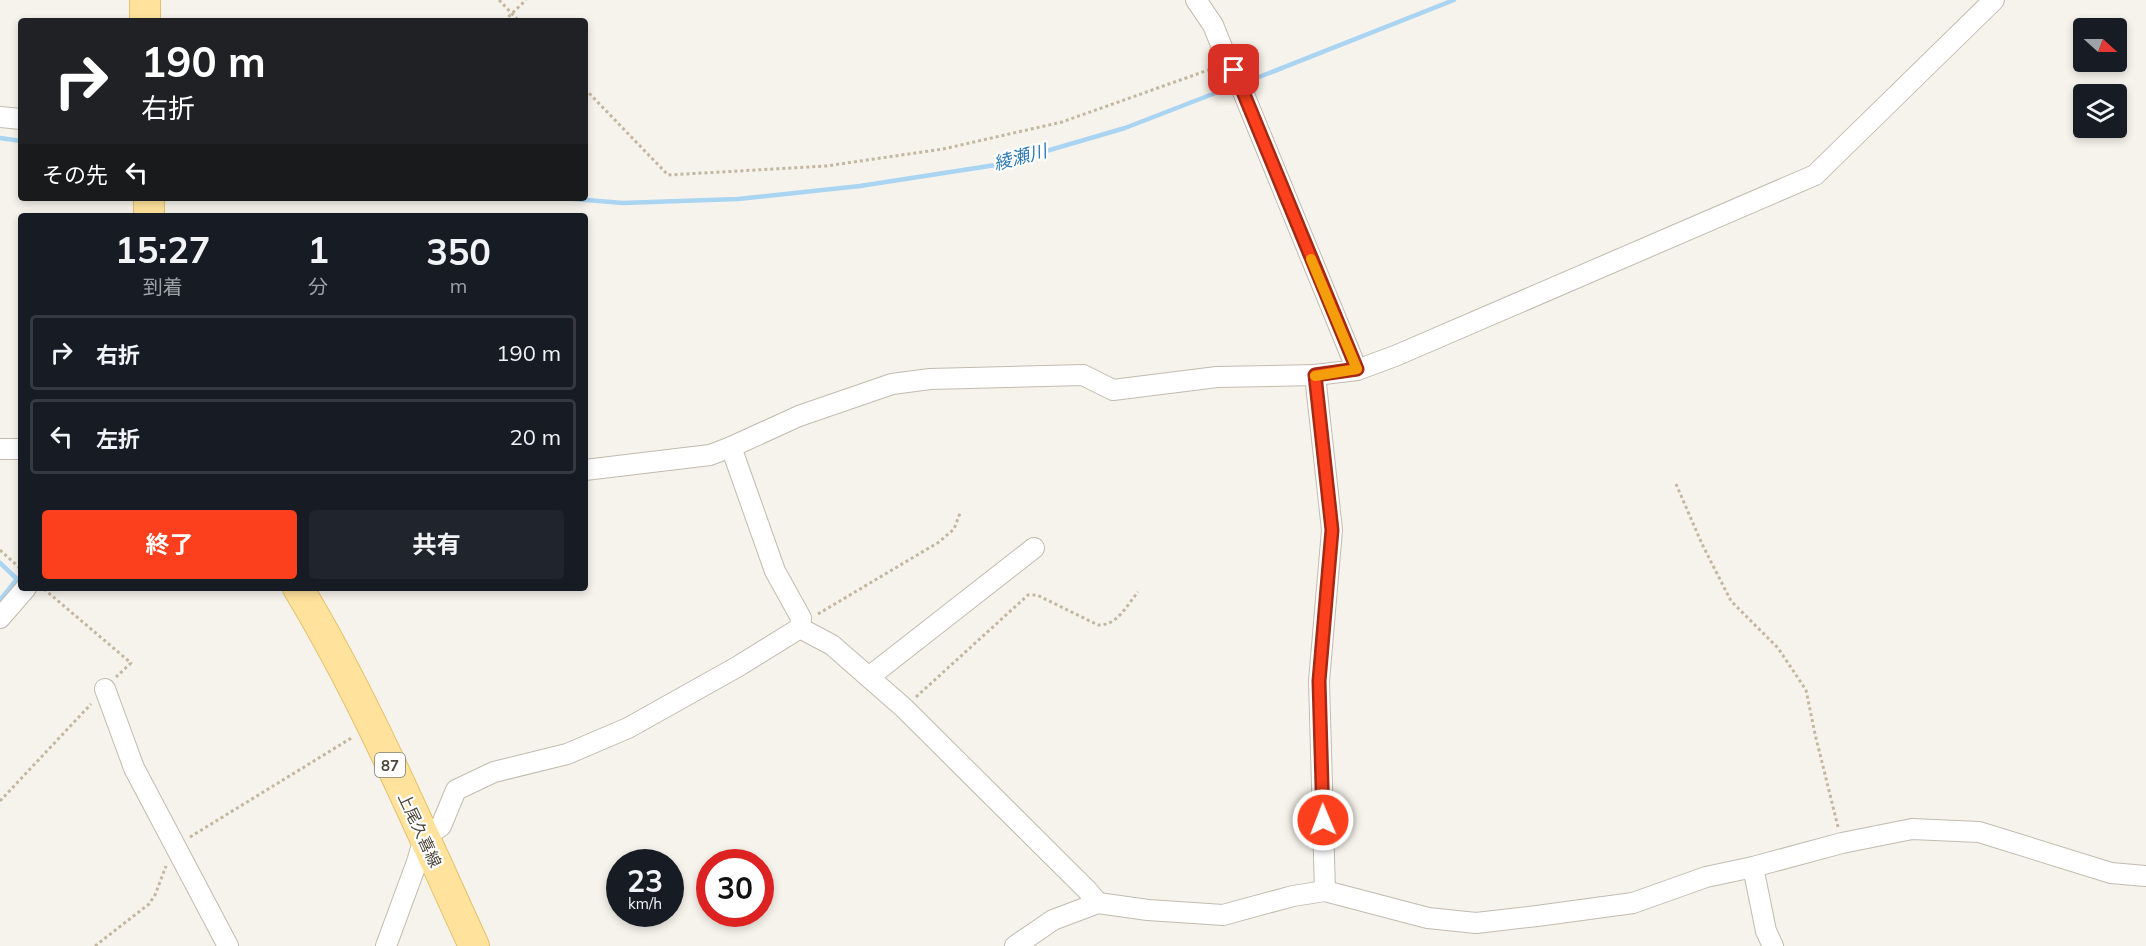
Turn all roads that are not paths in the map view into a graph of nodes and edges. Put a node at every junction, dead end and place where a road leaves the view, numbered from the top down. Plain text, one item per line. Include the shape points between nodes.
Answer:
1 (145, 0) edge
2 (1196, 0) edge
3 (1994, 0) edge
4 (145, 18) edge
5 (0, 117) edge
6 (18, 119) edge
7 (1357, 369) junction
8 (1315, 375) junction
9 (731, 447) junction
10 (0, 449) edge
11 (18, 449) edge
12 (588, 470) edge
13 (1034, 548) dead end
14 (23, 591) edge
15 (300, 591) edge
16 (0, 618) edge
17 (801, 623) junction
18 (870, 677) junction
19 (105, 689) road end
20 (424, 838) junction
21 (1753, 867) junction
22 (2146, 876) edge
23 (1325, 891) junction
24 (1098, 903) junction
25 (228, 946) edge
26 (386, 946) edge
27 (474, 946) edge
28 (1015, 946) edge
29 (1773, 946) edge

1 - 4 main road
2 - 7 street via 1234,70
3 - 7 street via 1815,175
5 - 6 street
7 - 8 street
8 - 9 street via 1217,378 1113,390 1083,375 930,379 892,384 799,416
8 - 23 street via 1332,530 1319,681
9 - 12 street via 710,454
9 - 17 street via 775,571
10 - 11 street
13 - 18 street
14 - 16 street
15 - 20 main road, 上尾久喜線 / 87 via 345,670
17 - 18 street
17 - 20 street via 737,667 628,728 567,754 494,772 456,790 441,826
18 - 24 street
19 - 25 street via 134,768
20 - 26 street
20 - 27 main road, 上尾久喜線 / 87
21 - 22 street via 1912,829 1979,832 2111,873
21 - 23 street via 1706,877 1633,903 1476,922 1428,918
21 - 29 street via 1766,931
23 - 24 street via 1223,915
24 - 28 street via 1053,920

